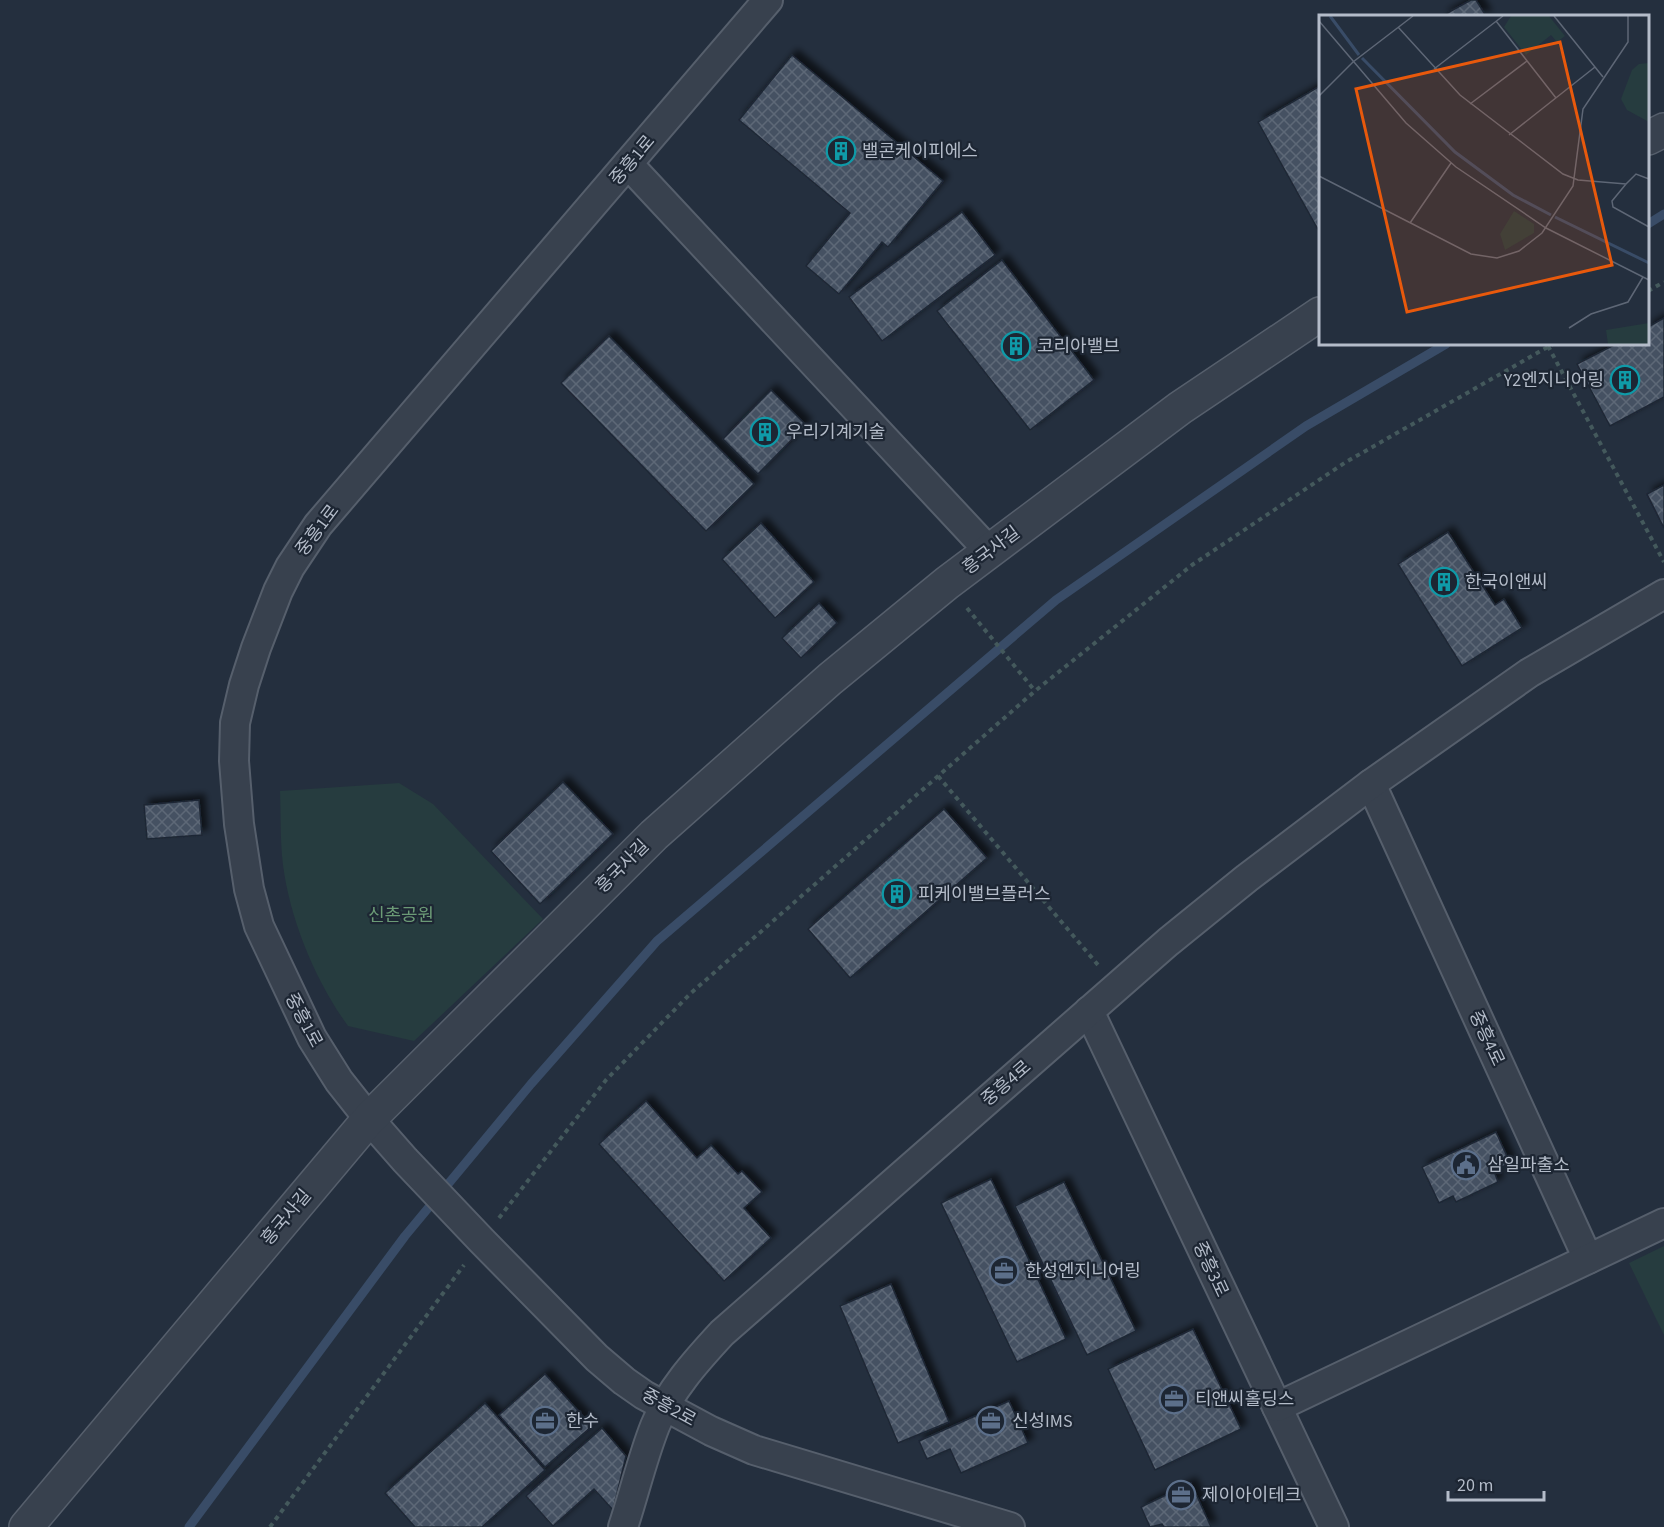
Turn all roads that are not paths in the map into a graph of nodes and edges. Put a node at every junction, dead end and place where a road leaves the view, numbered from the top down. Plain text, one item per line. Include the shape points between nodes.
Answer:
1 (768, 0) edge
2 (1664, 130) edge
3 (1649, 137) edge
4 (628, 164) junction
5 (1319, 315) edge
6 (988, 551) junction
7 (1664, 594) edge
8 (1371, 784) junction
9 (1089, 1011) junction
10 (369, 1119) junction
11 (405, 1160) joint
12 (1664, 1223) edge
13 (1588, 1259) junction
14 (665, 1406) junction
15 (1276, 1407) junction
16 (26, 1527) edge
17 (623, 1527) edge
18 (1010, 1527) edge
19 (1334, 1527) edge

1 - 4 street, 중흥1로
2 - 3 street
4 - 6 street
4 - 10 street, 중흥1로 via 318,525 278,591 244,684 235,723 234,761 246,867 259,926 312,1038
5 - 6 street, 흥국사길 via 1180,408
6 - 10 street, 흥국사길 via 830,678 654,835
7 - 8 street, 중흥4로 via 1529,673
8 - 9 street, 중흥4로 via 1247,878
8 - 13 street, 중흥4로
9 - 14 street, 중흥4로 via 722,1333
9 - 15 street, 중흥3로
10 - 11 street, 중흥1로
10 - 16 street, 흥국사길
11 - 14 street, 중흥2로 via 597,1358 624,1382
12 - 13 street
13 - 15 street
14 - 17 street, 중흥4로
14 - 18 street, 중흥2로 via 754,1450
15 - 19 street, 중흥3로

